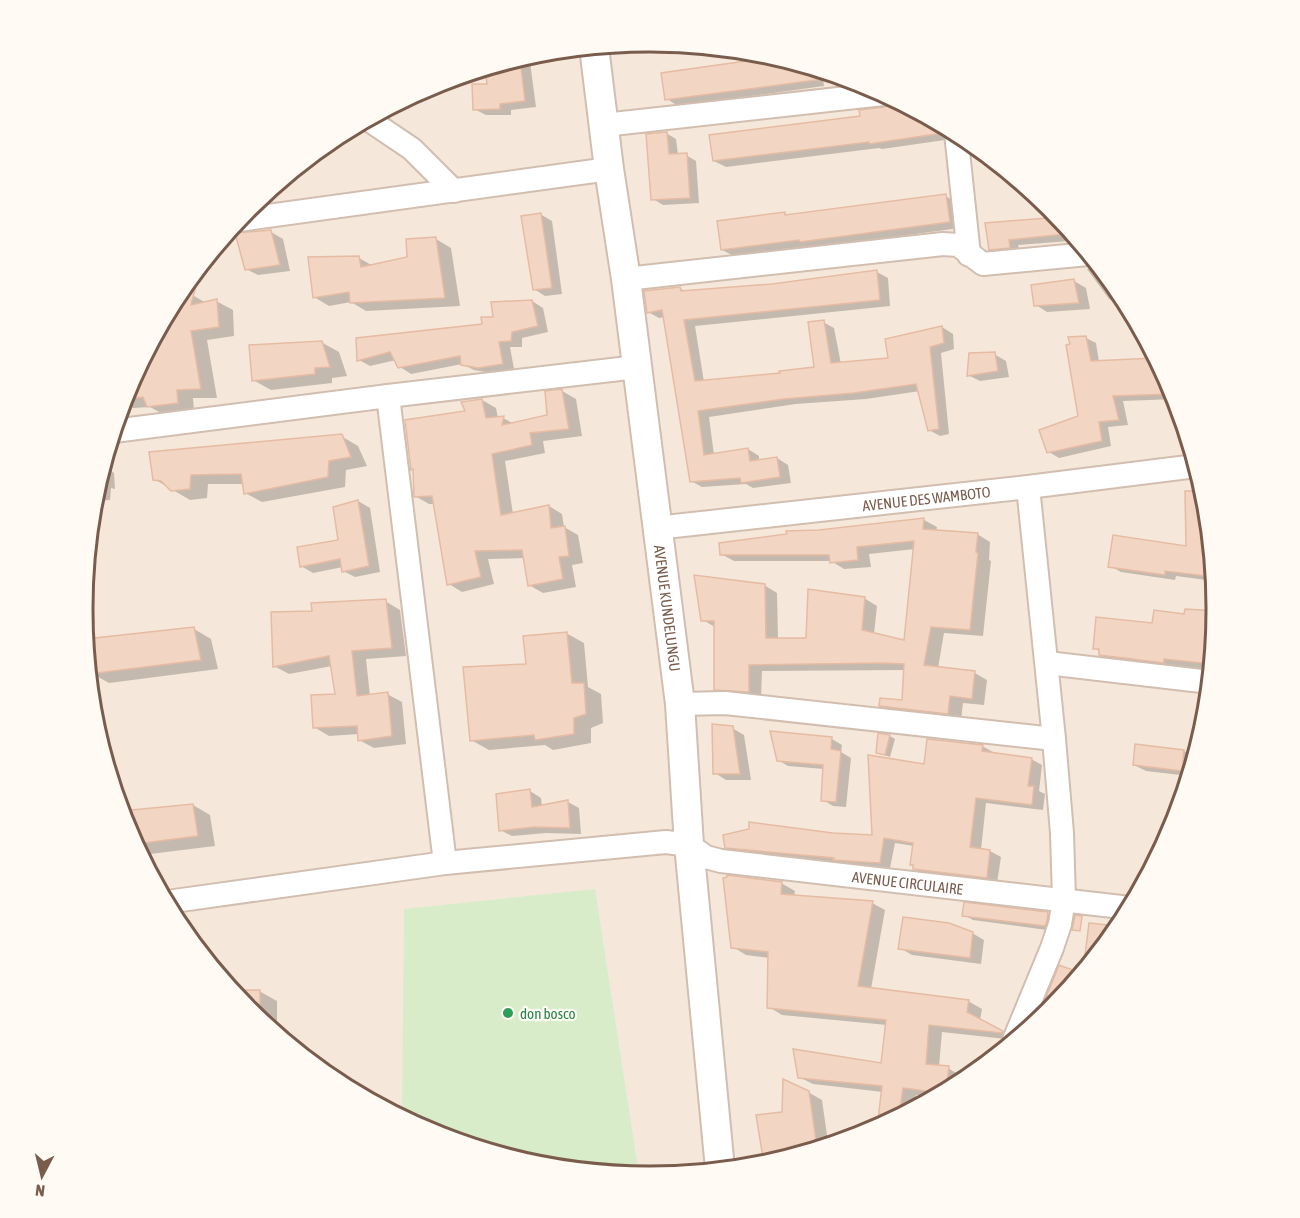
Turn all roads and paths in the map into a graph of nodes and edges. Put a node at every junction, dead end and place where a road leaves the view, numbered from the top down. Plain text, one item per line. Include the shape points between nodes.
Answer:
1 (595, 56) edge
2 (865, 96) edge
3 (376, 125) edge
4 (604, 125) junction
5 (957, 145) edge
6 (609, 169) junction
7 (454, 191) junction
8 (253, 218) edge
9 (969, 255) junction
10 (1079, 255) edge
11 (626, 279) junction
12 (637, 367) junction
13 (388, 396) junction
14 (123, 430) edge
15 (1188, 466) edge
16 (1028, 487) junction
17 (656, 528) junction
18 (1047, 663) junction
19 (1202, 681) edge
20 (680, 704) junction
21 (1054, 739) junction
22 (689, 845) junction
23 (445, 863) junction
24 (1064, 900) junction
25 (176, 901) edge
26 (1120, 907) edge
27 (1021, 1024) edge
28 (719, 1161) edge

1 - 4 street, AVENUE KUNDELUNGU
2 - 4 street
3 - 7 street via 412,149
4 - 6 street, AVENUE KUNDELUNGU
5 - 9 street
6 - 7 street
6 - 11 street, AVENUE KUNDELUNGU
7 - 8 street
9 - 10 street via 986,264
9 - 11 street via 958,245 943,244
11 - 12 street, AVENUE KUNDELUNGU
12 - 13 street
12 - 17 street, AVENUE KUNDELUNGU
13 - 14 street
13 - 23 street
15 - 16 street, AVENUE DES WAMBOTO
16 - 17 street, AVENUE DES WAMBOTO
16 - 18 street
17 - 20 street, AVENUE KUNDELUNGU
18 - 19 street
18 - 21 street
20 - 21 street via 725,703
20 - 22 street, AVENUE KUNDELUNGU
21 - 24 street
22 - 23 street via 652,842
22 - 24 street, AVENUE CIRCULAIRE via 706,857 721,861
22 - 28 street, AVENUE KUNDELUNGU
23 - 25 street
24 - 26 street, AVENUE CIRCULAIRE
24 - 27 street via 1055,940

